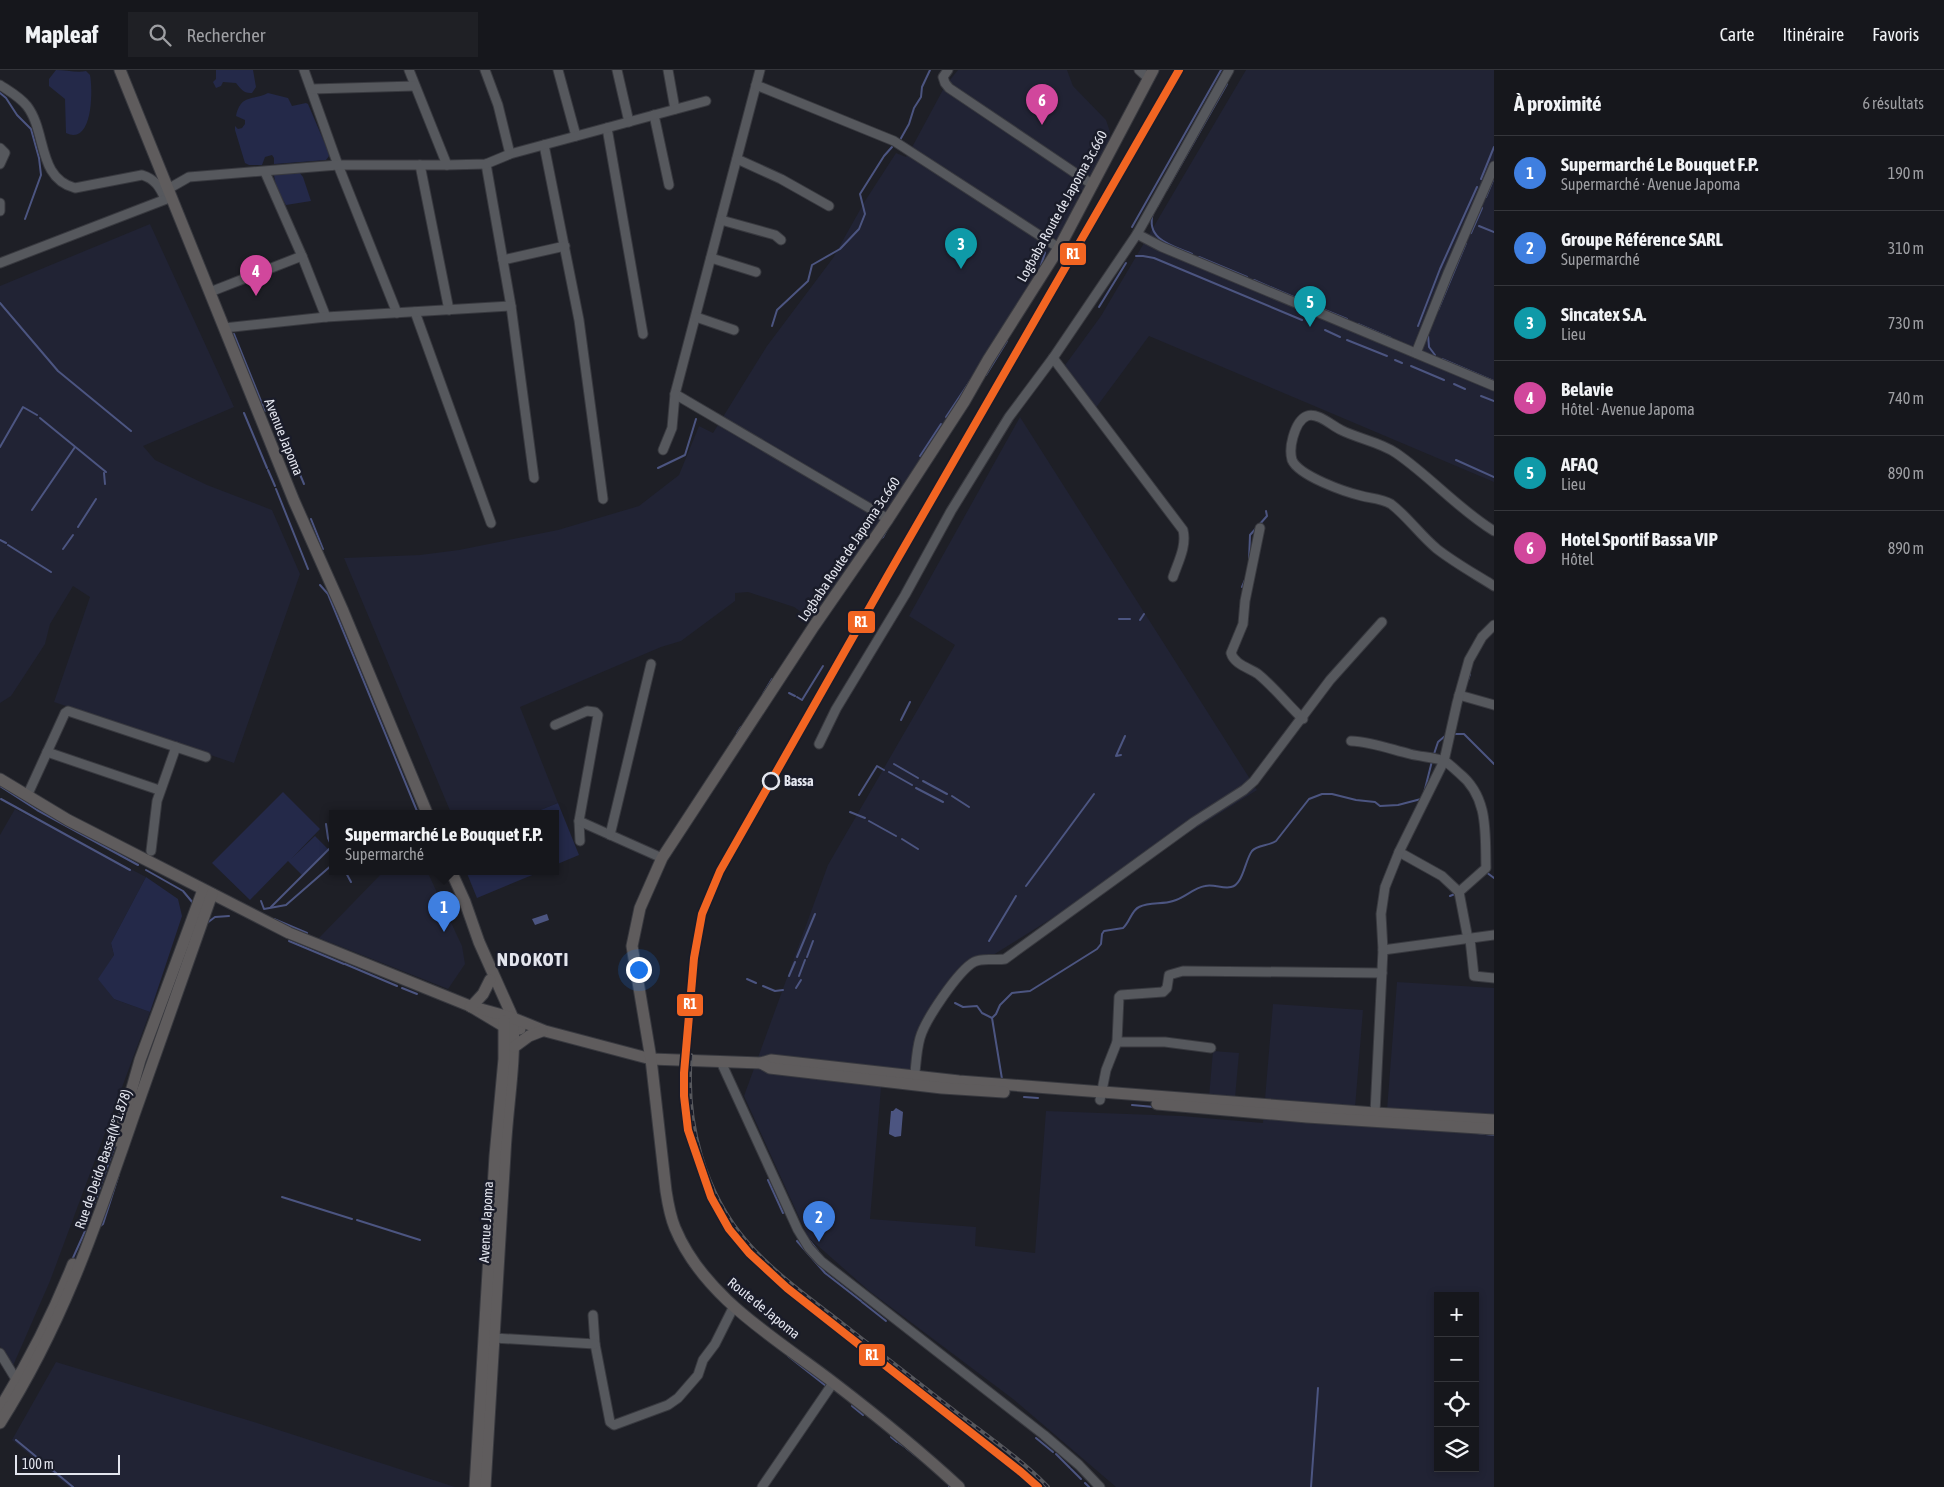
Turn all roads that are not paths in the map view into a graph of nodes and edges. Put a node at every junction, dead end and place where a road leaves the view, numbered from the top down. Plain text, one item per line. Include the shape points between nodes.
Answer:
1 (120, 70) edge
2 (304, 70) edge
3 (409, 70) edge
4 (485, 70) edge
5 (558, 70) edge
6 (617, 70) edge
7 (668, 70) edge
8 (760, 70) edge
9 (948, 70) edge
10 (1139, 70) edge
11 (1229, 70) edge
12 (1151, 74) edge
13 (0, 85) edge
14 (756, 85) junction
15 (415, 86) junction
16 (312, 89) junction
17 (706, 101) dead end
18 (675, 110) junction
19 (654, 115) junction
20 (629, 122) junction
21 (607, 128) junction
22 (576, 136) junction
23 (544, 145) junction
24 (0, 148) edge
25 (510, 154) junction
26 (737, 159) junction
27 (0, 164) edge
28 (486, 164) junction
29 (338, 165) junction
30 (420, 165) junction
31 (447, 165) junction
32 (1494, 166) edge
33 (266, 172) junction
34 (669, 185) dead end
35 (1093, 185) junction
36 (168, 195) junction
37 (0, 203) edge
38 (828, 206) dead end
39 (0, 211) edge
40 (721, 220) junction
41 (1137, 234) junction
42 (781, 240) dead end
43 (565, 246) junction
44 (1059, 248) junction
45 (302, 256) junction
46 (711, 258) junction
47 (503, 260) junction
48 (0, 263) edge
49 (756, 272) dead end
50 (210, 292) junction
51 (512, 306) junction
52 (449, 310) junction
53 (416, 312) junction
54 (397, 313) junction
55 (326, 317) junction
56 (696, 317) junction
57 (224, 328) junction
58 (734, 330) dead end
59 (643, 334) dead end
60 (1416, 353) junction
61 (1053, 358) junction
62 (1494, 386) edge
63 (675, 394) junction
64 (664, 450) dead end
65 (534, 478) dead end
66 (603, 499) dead end
67 (888, 519) junction
68 (491, 523) dead end
69 (1260, 528) dead end
70 (1494, 531) edge
71 (1173, 577) dead end
72 (1494, 586) edge
73 (1382, 622) dead end
74 (1494, 625) edge
75 (651, 664) dead end
76 (1459, 695) junction
77 (1494, 705) edge
78 (1302, 720) junction
79 (555, 724) dead end
80 (1351, 741) dead end
81 (819, 744) dead end
82 (176, 746) junction
83 (47, 752) junction
84 (206, 757) dead end
85 (1444, 761) junction
86 (0, 779) edge
87 (159, 790) junction
88 (27, 796) junction
89 (426, 810) edge
90 (579, 821) junction
91 (610, 835) junction
92 (580, 841) dead end
93 (151, 851) dead end
94 (1398, 852) junction
95 (662, 858) junction
96 (1490, 870) edge
97 (453, 875) edge
98 (208, 892) junction
99 (1459, 892) junction
100 (1494, 935) edge
101 (1469, 939) junction
102 (1383, 950) junction
103 (489, 965) junction
104 (1382, 973) junction
105 (1494, 978) edge
106 (490, 980) junction
107 (470, 1006) junction
108 (509, 1022) junction
109 (544, 1031) junction
110 (1118, 1042) junction
111 (514, 1047) junction
112 (1211, 1048) dead end
113 (651, 1059) junction
114 (721, 1062) junction
115 (914, 1080) junction
116 (1101, 1096) junction
117 (1375, 1113) junction
118 (1494, 1120) edge
119 (1475, 1123) junction
120 (1494, 1129) edge
121 (734, 1306) junction
122 (593, 1316) dead end
123 (494, 1338) junction
124 (596, 1344) junction
125 (0, 1353) edge
126 (18, 1381) junction
127 (833, 1382) junction
128 (0, 1408) edge
129 (0, 1423) edge
130 (475, 1487) edge
131 (485, 1487) edge
132 (762, 1487) edge
133 (959, 1487) edge
134 (1100, 1487) edge

1 - 36 main road, Avenue Japoma
2 - 16 street
3 - 15 street
4 - 25 street
5 - 22 street
6 - 20 street
7 - 18 street
8 - 14 street
9 - 35 street via 943,77 949,88
10 - 12 street
11 - 41 street
12 - 35 main road, Logbaba Route de Japoma 3c.660
13 - 36 street via 27,106 34,118 49,168 69,186 75,188 142,175 152,178
14 - 26 street
14 - 44 street via 894,141
15 - 16 street
15 - 31 street
16 - 29 street
17 - 18 street
18 - 19 street
19 - 20 street
19 - 34 street
20 - 21 street
21 - 22 street
21 - 59 street
22 - 23 street
23 - 25 street
23 - 43 street
24 - 27 street via 5,153
25 - 28 street
26 - 38 street
26 - 40 street
28 - 31 street
28 - 47 street
29 - 30 street
29 - 33 street
29 - 54 street
30 - 31 street
30 - 52 street
32 - 60 street
33 - 36 street via 189,177
33 - 45 street
35 - 44 main road, Logbaba Route de Japoma 3c.660
36 - 48 street
36 - 50 main road, Avenue Japoma
37 - 39 street
40 - 42 street
40 - 46 street
41 - 60 street
41 - 61 street
43 - 47 street
43 - 66 street via 579,320
44 - 67 main road, Logbaba Route de Japoma 3c.660
45 - 50 street
45 - 55 street
46 - 49 street
46 - 56 street
47 - 51 street
50 - 57 main road, Avenue Japoma
51 - 52 street
51 - 65 street
52 - 53 street
53 - 54 street
53 - 68 street
54 - 55 street
55 - 57 street
56 - 58 street
56 - 63 street
57 - 89 main road, Avenue Japoma
60 - 62 street
61 - 71 street via 1183,530 1184,544
61 - 81 street via 1009,417 951,511
63 - 64 street via 672,428
63 - 67 street
67 - 95 main road, Logbaba Route de Japoma 3c.660
69 - 78 street via 1243,624 1230,653 1234,660 1268,683
70 - 72 street via 1384,446 1345,432 1318,416 1304,417 1296,428 1291,450 1293,461 1298,466 1337,489 1388,502 1436,548
73 - 78 street via 1330,680
74 - 76 street via 1474,650
75 - 91 street
76 - 77 street
76 - 85 street
78 - 115 street via 1244,790 1194,822 1005,958 974,962 935,1008 920,1037
79 - 90 street via 587,711 598,715
80 - 85 street via 1373,743
82 - 83 street via 68,711
82 - 84 street
82 - 87 street
83 - 87 street
83 - 88 street
85 - 94 street
85 - 96 street via 1468,780 1479,798
86 - 88 main road
87 - 93 street
88 - 98 main road
90 - 91 street
90 - 92 street
91 - 95 street
94 - 99 street via 1442,876
94 - 102 street via 1385,887 1381,914
95 - 113 main road, Logbaba Route de Japoma 3c.660 via 640,908 632,946
96 - 99 street
97 - 103 main road, Avenue Japoma
98 - 107 main road via 289,933
98 - 126 main road via 140,1060 94,1210 64,1285
98 - 129 main road, Rue de Deido Bassa(N°1.878) via 101,1214 72,1287 26,1381
99 - 101 street
100 - 101 street
101 - 102 street
101 - 105 street via 1474,976
102 - 104 street
103 - 106 main road, Avenue Japoma
103 - 108 main road, Avenue Japoma via 496,977
104 - 110 street via 1203,970 1171,973 1166,991 1120,996
104 - 117 street
106 - 107 main road via 483,994
106 - 108 main road, Avenue Japoma
107 - 108 main road
108 - 109 main road
108 - 111 main road, Avenue Japoma
108 - 130 main road, Avenue Japoma
109 - 111 main road via 529,1036
109 - 113 main road
110 - 112 street via 1165,1042
110 - 116 street via 1110,1057
111 - 123 main road, Avenue Japoma
113 - 114 main road
113 - 121 main road, Route de Japoma via 666,1191 675,1228 697,1266
114 - 115 main road via 761,1063 771,1060
114 - 134 street via 809,1248 821,1261 1038,1430
115 - 116 main road
116 - 117 main road
116 - 119 main road via 1307,1117
117 - 119 main road
118 - 119 main road
119 - 120 main road
121 - 124 street via 703,1360 698,1375 678,1398 668,1405 614,1425 610,1422
121 - 127 main road, Route de Japoma
122 - 124 street
123 - 124 street
123 - 131 main road, Avenue Japoma
125 - 126 street
126 - 128 main road
127 - 132 street
127 - 133 main road, Route de Japoma via 921,1452

